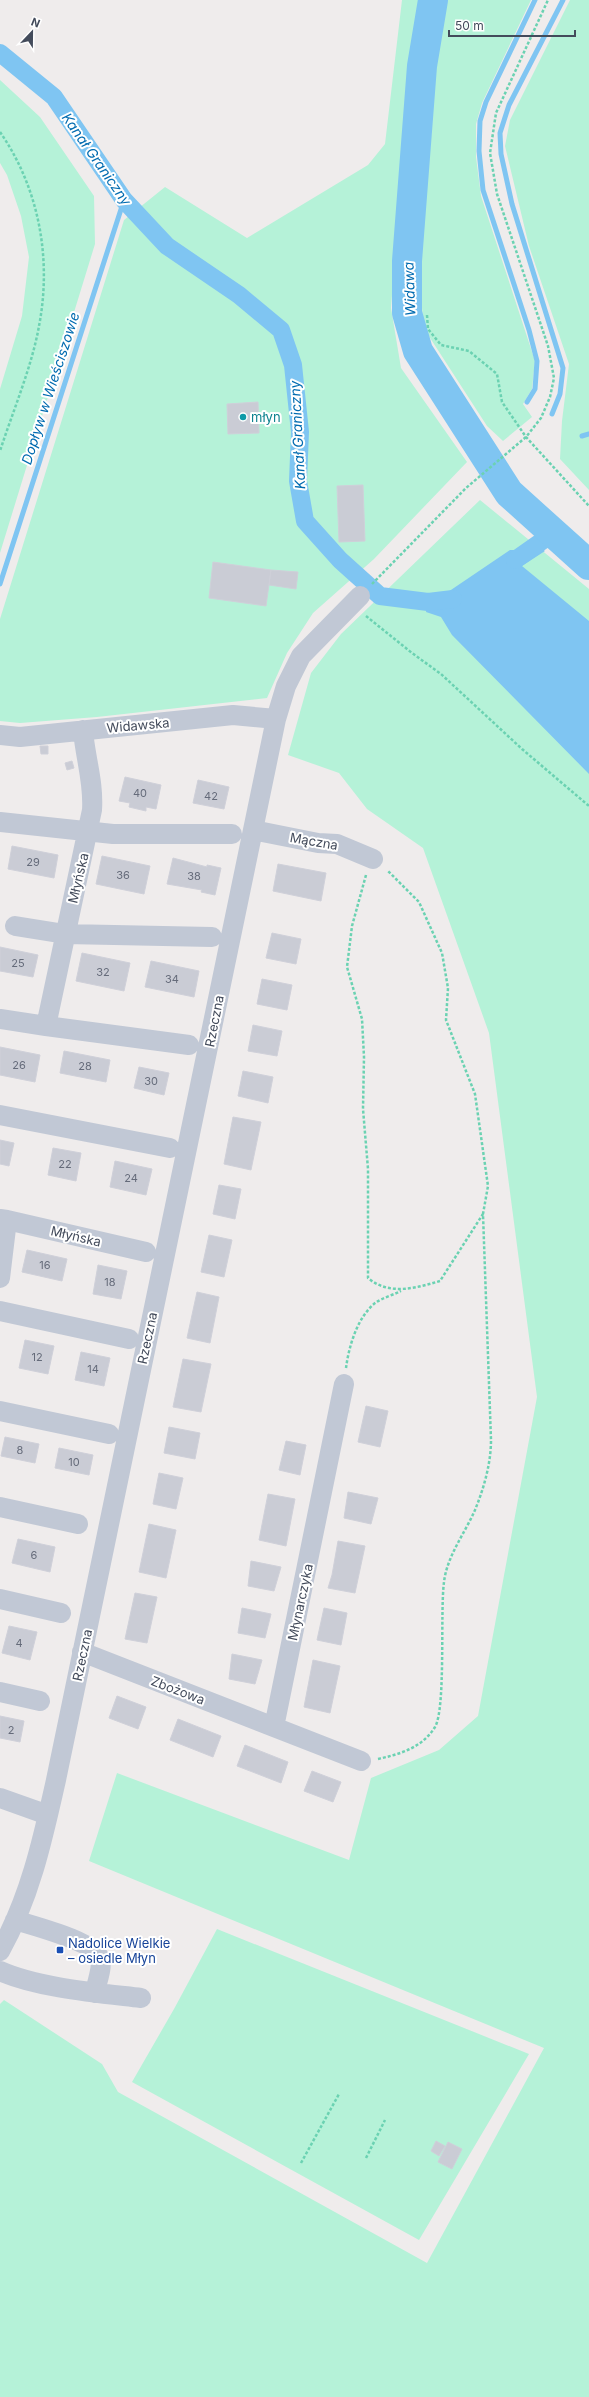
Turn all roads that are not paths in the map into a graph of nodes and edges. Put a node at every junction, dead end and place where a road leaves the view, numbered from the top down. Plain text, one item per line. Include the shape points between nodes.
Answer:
1 (356, 600) road end
2 (276, 719) junction
3 (83, 730) junction
4 (0, 735) edge
5 (0, 822) edge
6 (253, 830) junction
7 (89, 831) junction
8 (232, 834) dead end
9 (373, 859) road end
10 (15, 926) dead end
11 (65, 934) junction
12 (212, 937) dead end
13 (0, 1019) edge
14 (46, 1026) junction
15 (189, 1046) dead end
16 (0, 1115) edge
17 (170, 1148) dead end
18 (3, 1220) edge
19 (146, 1252) dead end
20 (0, 1278) edge
21 (0, 1311) edge
22 (129, 1339) dead end
23 (344, 1384) road end
24 (0, 1411) edge
25 (109, 1434) dead end
26 (0, 1507) edge
27 (78, 1524) dead end
28 (0, 1599) edge
29 (61, 1613) dead end
30 (82, 1652) junction
31 (0, 1692) edge
32 (40, 1701) dead end
33 (274, 1727) junction
34 (361, 1761) road end
35 (0, 1798) edge
36 (48, 1815) junction
37 (15, 1920) junction
38 (0, 1951) edge
39 (0, 1971) edge
40 (95, 1993) junction
41 (141, 1998) dead end

1 - 2 street, Rzeczna via 302,656 286,686
2 - 3 street, Widawska via 233,715
2 - 6 street, Rzeczna
3 - 4 street, Widawska via 20,737
3 - 7 street, Młyńska via 85,755 92,777 93,796
5 - 7 street
6 - 9 street, Mączna via 318,843 337,844
6 - 30 street, Rzeczna
7 - 8 street via 113,834
7 - 11 street, Młyńska
10 - 11 street
11 - 12 street
11 - 14 street, Młyńska
13 - 14 street
14 - 15 street
16 - 17 street
18 - 19 street, Młyńska
18 - 20 street, Młyńska
21 - 22 street
23 - 33 street, Młynarczyka
24 - 25 street
26 - 27 street
28 - 29 street
30 - 33 street, Zbożowa
30 - 36 street, Rzeczna
31 - 32 street
33 - 34 street
35 - 36 street
36 - 37 street, Rzeczna via 33,1872
37 - 38 street, Rzeczna
37 - 40 street via 76,1940 96,1951 101,1960
39 - 40 street via 13,1977
40 - 41 street

